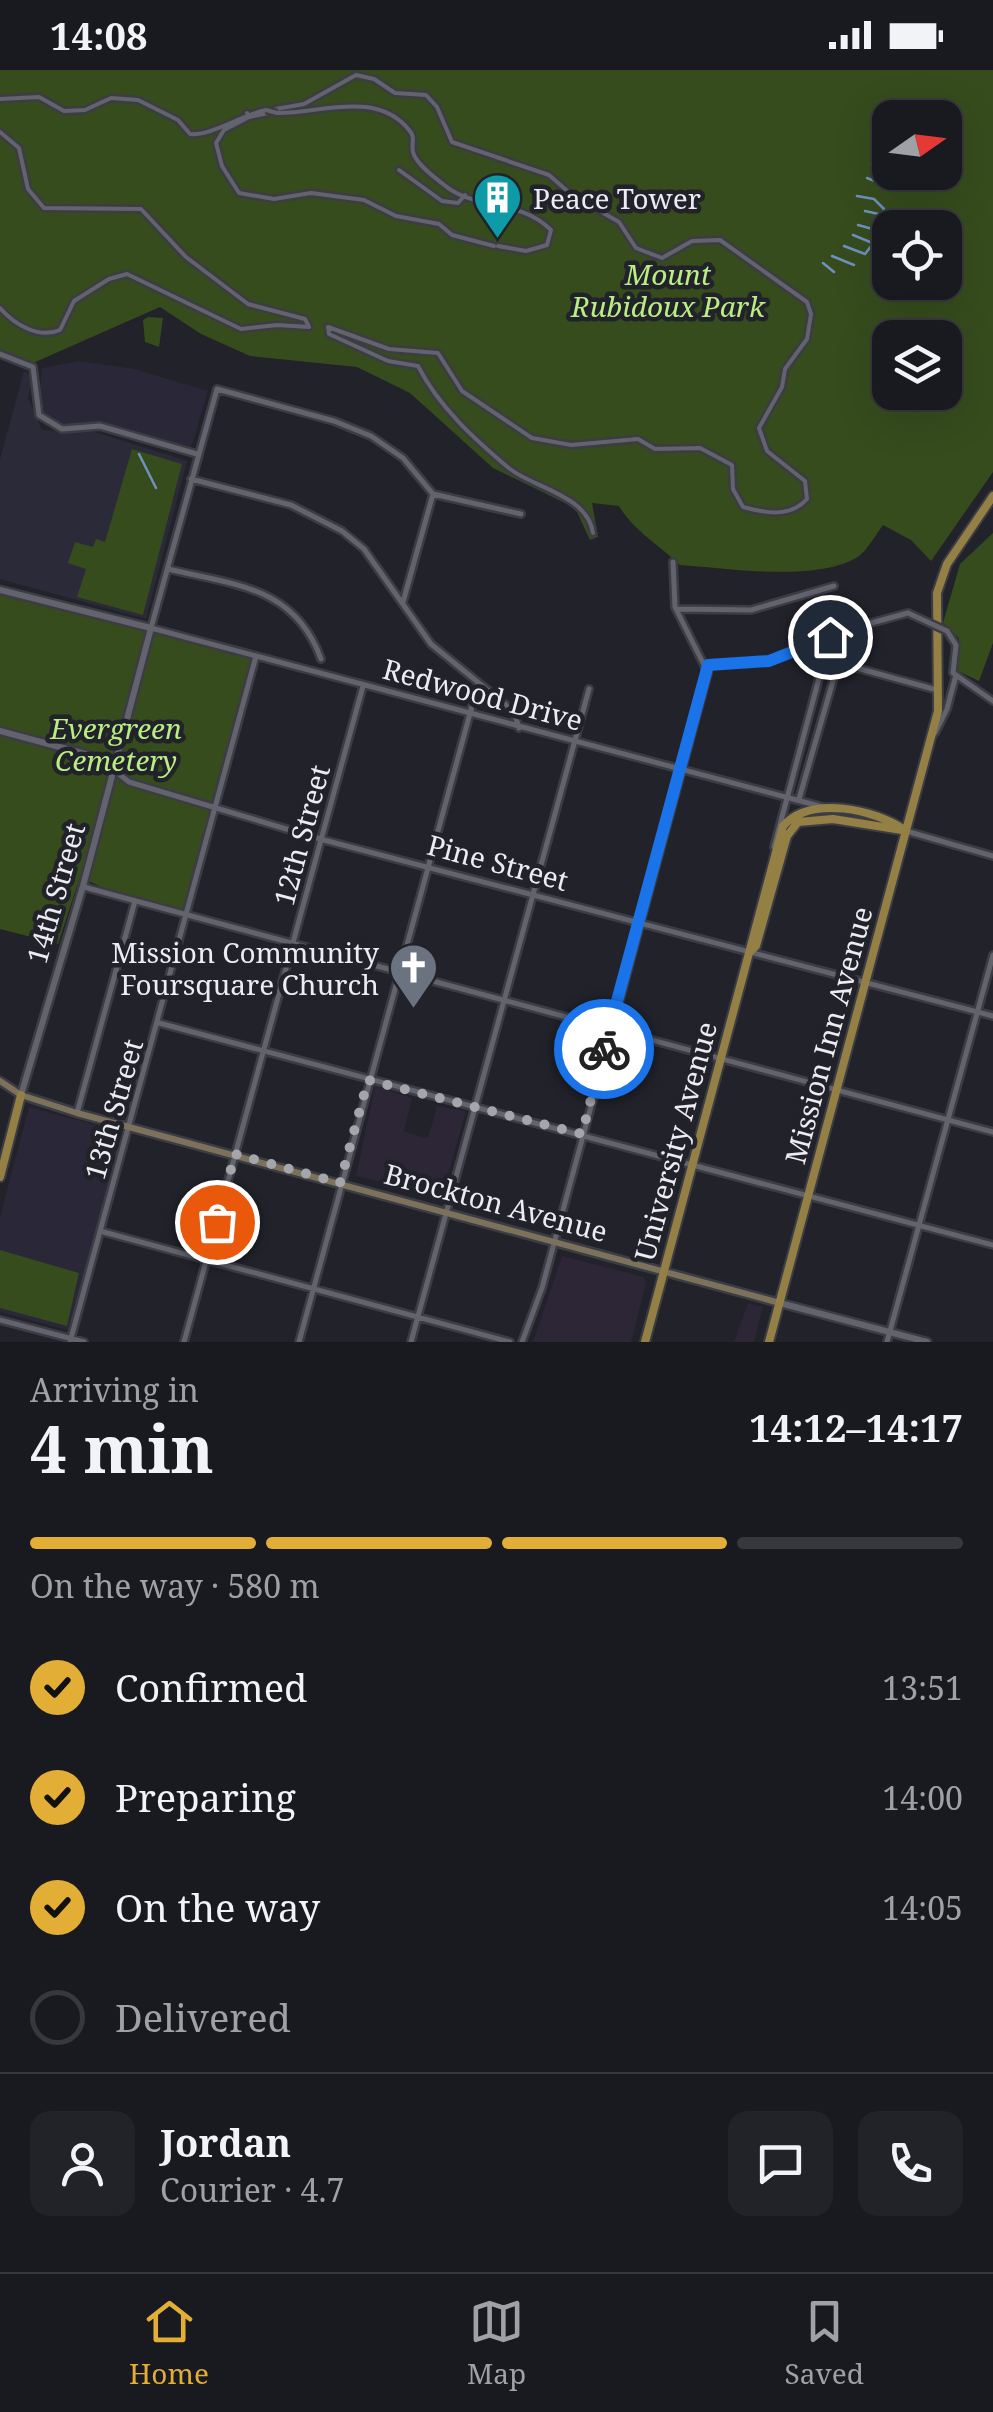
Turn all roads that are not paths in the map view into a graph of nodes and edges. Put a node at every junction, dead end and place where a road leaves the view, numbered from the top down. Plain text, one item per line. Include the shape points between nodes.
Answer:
1 (0, 100) edge
2 (277, 111) junction
3 (248, 115) junction
4 (0, 132) edge
5 (399, 170) dead end
6 (465, 195) junction
7 (0, 308) edge
8 (0, 354) edge
9 (197, 454) junction
10 (190, 478) junction
11 (433, 494) junction
12 (993, 496) edge
13 (521, 514) dead end
14 (594, 533) dead end
15 (673, 562) dead end
16 (168, 569) junction
17 (834, 586) dead end
18 (0, 590) edge
19 (403, 602) junction
20 (676, 609) junction
21 (151, 628) junction
22 (830, 637) junction
23 (256, 656) junction
24 (320, 659) dead end
25 (708, 665) junction
26 (956, 675) junction
27 (478, 684) junction
28 (364, 686) junction
29 (589, 689) dead end
30 (940, 690) junction
31 (993, 701) edge
32 (469, 713) junction
33 (519, 728) junction
34 (0, 731) edge
35 (932, 740) junction
36 (574, 742) junction
37 (112, 768) junction
38 (680, 772) junction
39 (129, 782) junction
40 (106, 793) junction
41 (785, 800) junction
42 (803, 803) junction
43 (215, 806) junction
44 (802, 820) junction
45 (906, 831) junction
46 (320, 838) junction
47 (993, 856) edge
48 (772, 859) junction
49 (426, 866) junction
50 (83, 886) junction
51 (532, 894) junction
52 (134, 901) junction
53 (188, 916) junction
54 (638, 922) junction
55 (292, 943) junction
56 (750, 952) junction
57 (993, 955) edge
58 (399, 971) junction
59 (866, 982) junction
60 (504, 1001) junction
61 (978, 1012) junction
62 (993, 1016) edge
63 (159, 1023) junction
64 (609, 1030) junction
65 (261, 1051) junction
66 (721, 1057) junction
67 (368, 1080) junction
68 (0, 1081) edge
69 (838, 1089) junction
70 (22, 1096) junction
71 (474, 1108) junction
72 (77, 1113) junction
73 (948, 1120) junction
74 (128, 1126) junction
75 (993, 1132) edge
76 (582, 1134) junction
77 (235, 1154) junction
78 (693, 1164) junction
79 (0, 1177) edge
80 (340, 1183) junction
81 (809, 1196) junction
82 (448, 1212) junction
83 (920, 1225) junction
84 (100, 1231) junction
85 (555, 1240) junction
86 (993, 1244) edge
87 (206, 1261) junction
88 (663, 1272) junction
89 (312, 1292) junction
90 (780, 1303) junction
91 (0, 1320) edge
92 (417, 1320) junction
93 (890, 1331) junction
94 (482, 1339) edge
95 (70, 1340) edge
96 (84, 1342) edge
97 (184, 1342) edge
98 (299, 1342) edge
99 (411, 1342) edge
100 (510, 1342) edge
101 (522, 1342) edge
102 (644, 1342) edge
103 (770, 1342) edge
104 (887, 1342) edge
105 (927, 1342) edge

1 - 3 street via 39,97 64,112 111,98 138,100 200,135
2 - 3 street, bridge
2 - 6 street via 309,113 350,104 393,118 410,130 419,161
2 - 14 street via 356,75 395,93 426,95 452,142 549,175 619,222 642,252 662,258 692,241 720,240 807,302 807,339 785,369 759,428 767,451 805,481 806,499 771,514 738,501 732,465 700,448 532,438 462,391 438,353 388,349 328,327 329,334 383,359 418,366 426,386 465,428 520,476 575,506
3 - 6 street via 216,143 231,186 240,193 364,200 496,246 547,245 551,230 526,212
4 - 7 street via 18,148 28,189 44,208 141,209 186,258 248,304 305,319 309,328 241,329 128,274 74,301 60,330 49,335 40,336
5 - 6 street via 442,200 458,204
8 - 9 street via 33,367 39,415 52,426 100,426
9 - 10 street, 14th Street
9 - 11 street, 14th Street via 217,389 372,436 403,458
10 - 16 street, 14th Street
10 - 19 street via 319,517 364,549
11 - 13 street
11 - 19 street
12 - 30 main road, Mission Inn Avenue via 937,593
15 - 20 street
16 - 21 street, 14th Street
16 - 24 street via 284,604 306,627
17 - 20 street via 750,610
18 - 21 street
19 - 27 street via 431,644
20 - 25 street
21 - 23 street, Redwood Drive
21 - 37 street, 14th Street
22 - 25 street via 769,661
22 - 26 street, bridge via 908,613 947,631 956,645
22 - 41 street, University Avenue
23 - 28 street, Redwood Drive
23 - 43 street, 13th Street
25 - 38 street
26 - 31 street
26 - 35 street, Mission Inn Avenue
27 - 32 street
27 - 33 street via 515,715
28 - 32 street, Redwood Drive
28 - 46 street, 12th Street
29 - 36 street
30 - 35 main road, Mission Inn Avenue
30 - 42 street, University Avenue via 846,664 836,667
32 - 33 street, Redwood Drive
32 - 49 street
33 - 36 street, Redwood Drive
34 - 37 street, Pine Street via 89,754
35 - 45 main road, Mission Inn Avenue
36 - 38 street, Redwood Drive
36 - 51 street
37 - 39 street, Pine Street
37 - 40 street, 14th Street
38 - 41 street, Redwood Drive
38 - 54 street
39 - 40 street
39 - 43 street, Pine Street
40 - 50 street, 14th Street
41 - 42 street, Redwood Drive
41 - 48 street, University Avenue
42 - 44 street
42 - 45 main road, Redwood Drive
42 - 48 main road, University Avenue via 783,826
43 - 46 street, Pine Street
43 - 53 street, 13th Street
44 - 45 main road, Redwood Drive
44 - 56 main road, University Avenue via 787,836
45 - 47 street, Redwood Drive
45 - 59 main road, Mission Inn Avenue
46 - 49 street, Pine Street
46 - 55 street, 12th Street
48 - 56 main road, University Avenue
49 - 51 street, Pine Street
49 - 58 street
50 - 52 street
50 - 70 street, 14th Street
51 - 54 street, Pine Street
51 - 60 street
52 - 53 street
52 - 72 street
53 - 55 street
53 - 63 street, 13th Street
54 - 56 street, Pine Street
54 - 64 street
55 - 58 street
55 - 65 street, 12th Street
56 - 59 street, Pine Street
56 - 66 main road, University Avenue
57 - 61 street
58 - 60 street
58 - 67 street
59 - 61 street, Pine Street
59 - 69 main road, Mission Inn Avenue
60 - 64 street
60 - 71 street
61 - 62 street, Pine Street
61 - 73 street
63 - 65 street
63 - 74 street, 13th Street
64 - 66 street
64 - 76 street
65 - 67 street
65 - 77 street, 12th Street
66 - 69 street
66 - 78 main road, University Avenue
67 - 71 street
67 - 80 street
68 - 70 main road, Brockton Avenue
69 - 73 street
69 - 81 main road, Mission Inn Avenue
70 - 72 main road, Brockton Avenue
70 - 79 main road, 14th Street
71 - 76 street
71 - 82 street
72 - 74 main road, Brockton Avenue
73 - 75 street
73 - 83 street
74 - 77 main road, Brockton Avenue
74 - 84 street, 13th Street
76 - 78 street
76 - 85 street
77 - 80 main road, Brockton Avenue
77 - 87 street, 12th Street
78 - 81 street
78 - 88 main road, University Avenue
80 - 82 main road, Brockton Avenue
80 - 89 street
81 - 83 street
81 - 90 main road, Mission Inn Avenue
82 - 85 main road, Brockton Avenue
82 - 92 street
83 - 86 street
83 - 93 street
84 - 87 street
84 - 95 street, 13th Street
85 - 88 main road, Brockton Avenue
85 - 101 street
87 - 89 street
87 - 97 street, 12th Street
88 - 90 main road, Brockton Avenue
88 - 102 main road, University Avenue
89 - 92 street
89 - 98 street
90 - 93 street, Brockton Avenue
90 - 103 main road, Mission Inn Avenue
91 - 95 street
92 - 94 street
92 - 99 street
93 - 104 street
93 - 105 street, Brockton Avenue
94 - 100 street
95 - 96 street

